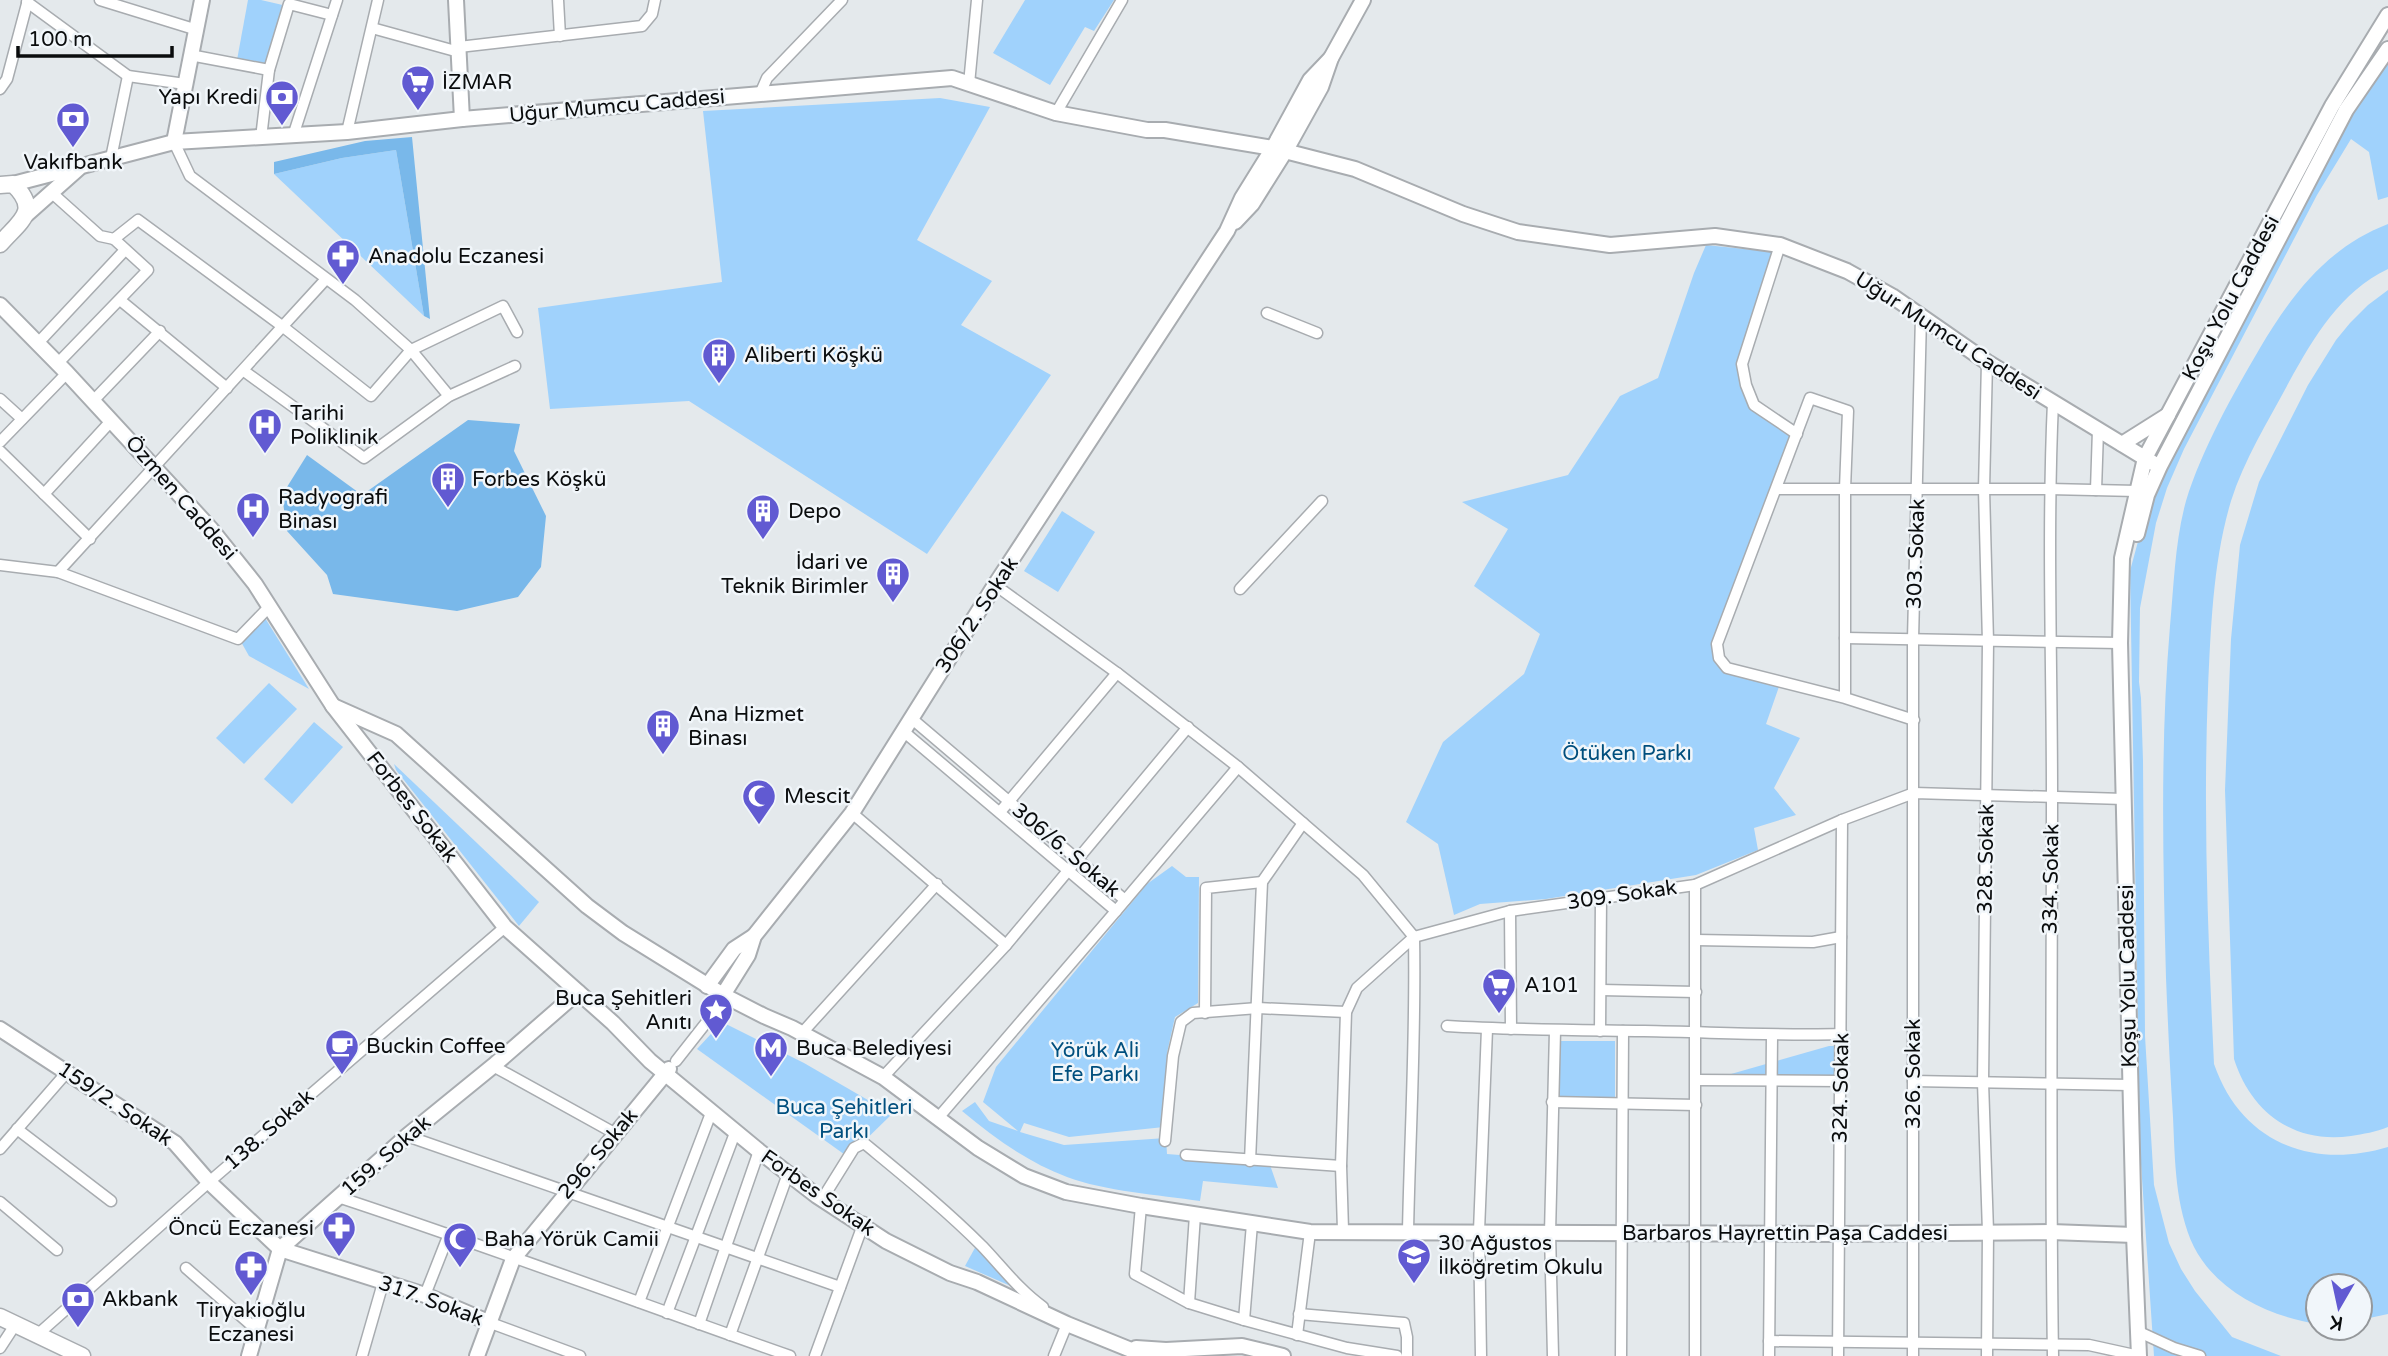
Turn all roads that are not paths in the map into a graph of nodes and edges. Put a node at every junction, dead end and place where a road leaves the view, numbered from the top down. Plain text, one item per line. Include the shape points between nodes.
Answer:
1 (100, 0) edge
2 (202, 0) edge
3 (337, 0) edge
4 (378, 0) edge
5 (456, 0) edge
6 (558, 0) edge
7 (655, 0) edge
8 (842, 0) edge
9 (977, 0) edge
10 (1122, 0) edge
11 (1363, 0) edge
12 (27, 1) edge
13 (332, 15) junction
14 (2388, 15) edge
15 (372, 28) junction
16 (194, 29) junction
17 (560, 36) junction
18 (459, 49) junction
19 (2388, 49) edge
20 (190, 55) junction
21 (269, 70) junction
22 (128, 76) junction
23 (185, 84) junction
24 (969, 84) junction
25 (0, 89) edge
26 (760, 93) junction
27 (1056, 113) junction
28 (462, 120) junction
29 (347, 132) junction
30 (293, 135) junction
31 (261, 138) junction
32 (174, 142) junction
33 (1278, 152) junction
34 (111, 158) junction
35 (83, 165) junction
36 (7, 184) edge
37 (52, 193) junction
38 (26, 215) junction
39 (114, 239) junction
40 (0, 244) edge
41 (1780, 245) junction
42 (125, 250) junction
43 (326, 279) junction
44 (120, 300) junction
45 (2, 305) edge
46 (1267, 313) dead end
47 (1921, 316) junction
48 (282, 326) junction
49 (160, 331) junction
50 (517, 332) dead end
51 (1317, 333) dead end
52 (38, 343) junction
53 (411, 350) junction
54 (1987, 362) junction
55 (515, 366) dead end
56 (63, 368) junction
57 (244, 371) junction
58 (227, 388) junction
59 (449, 396) junction
60 (0, 399) edge
61 (93, 401) junction
62 (2053, 402) junction
63 (2169, 415) junction
64 (22, 419) junction
65 (112, 421) junction
66 (2098, 430) junction
67 (1797, 434) junction
68 (0, 442) edge
69 (2122, 444) junction
70 (0, 451) edge
71 (2167, 453) junction
72 (2149, 461) junction
73 (155, 467) junction
74 (1777, 489) junction
75 (1845, 489) junction
76 (1984, 489) junction
77 (2049, 489) junction
78 (1918, 490) junction
79 (2096, 490) junction
80 (2142, 493) junction
81 (44, 494) junction
82 (1322, 501) dead end
83 (90, 539) junction
84 (0, 565) edge
85 (58, 572) junction
86 (995, 585) junction
87 (1240, 589) dead end
88 (270, 606) junction
89 (1845, 638) junction
90 (1913, 639) junction
91 (1988, 642) junction
92 (2052, 642) junction
93 (2120, 643) junction
94 (1117, 673) junction
95 (1845, 698) junction
96 (333, 706) junction
97 (1914, 720) junction
98 (907, 724) junction
99 (1188, 727) junction
100 (1238, 767) junction
101 (1914, 793) junction
102 (1986, 794) junction
103 (2052, 798) junction
104 (2124, 799) junction
105 (1009, 801) junction
106 (1000, 812) junction
107 (852, 813) junction
108 (1842, 820) junction
109 (1303, 823) junction
110 (1079, 860) junction
111 (1069, 870) junction
112 (1262, 882) junction
113 (937, 884) junction
114 (1695, 885) junction
115 (1601, 898) junction
116 (1125, 900) junction
117 (1116, 911) junction
118 (1510, 911) junction
119 (505, 926) junction
120 (754, 936) junction
121 (1414, 937) junction
122 (1841, 937) junction
123 (1696, 940) junction
124 (1006, 945) junction
125 (707, 986) junction
126 (1601, 990) junction
127 (578, 992) junction
128 (1696, 992) junction
129 (723, 995) junction
130 (1258, 1008) junction
131 (1346, 1012) junction
132 (1205, 1013) junction
133 (1447, 1026) dead end
134 (0, 1029) edge
135 (1487, 1029) junction
136 (1511, 1029) junction
137 (1555, 1031) junction
138 (1600, 1031) junction
139 (1623, 1031) junction
140 (1695, 1032) junction
141 (802, 1033) junction
142 (1842, 1034) junction
143 (1772, 1036) junction
144 (493, 1066) junction
145 (670, 1068) junction
146 (68, 1071) junction
147 (883, 1077) junction
148 (1696, 1080) junction
149 (1770, 1080) junction
150 (1840, 1081) junction
151 (1913, 1081) junction
152 (1983, 1082) junction
153 (2051, 1084) junction
154 (2130, 1085) junction
155 (1552, 1102) junction
156 (1622, 1102) junction
157 (1696, 1105) junction
158 (711, 1113) junction
159 (938, 1118) junction
160 (17, 1129) junction
161 (735, 1133) junction
162 (616, 1134) junction
163 (407, 1136) junction
164 (1166, 1142) dead end
165 (0, 1149) edge
166 (759, 1152) junction
167 (1186, 1155) dead end
168 (1250, 1161) junction
169 (1341, 1166) junction
170 (789, 1170) junction
171 (209, 1182) junction
172 (567, 1191) junction
173 (826, 1193) junction
174 (338, 1197) junction
175 (111, 1201) dead end
176 (0, 1202) edge
177 (1141, 1206) junction
178 (1195, 1215) junction
179 (864, 1223) junction
180 (1252, 1224) junction
181 (667, 1227) junction
182 (1343, 1230) junction
183 (1310, 1231) junction
184 (1408, 1231) junction
185 (1479, 1231) junction
186 (1988, 1232) junction
187 (1550, 1233) junction
188 (1621, 1233) junction
189 (1694, 1233) junction
190 (1769, 1233) junction
191 (2051, 1233) junction
192 (449, 1234) junction
193 (1840, 1234) junction
194 (1911, 1234) junction
195 (696, 1236) junction
196 (2134, 1236) junction
197 (725, 1246) junction
198 (57, 1250) dead end
199 (280, 1250) junction
200 (757, 1258) junction
201 (513, 1259) junction
202 (187, 1268) dead end
203 (383, 1283) junction
204 (840, 1287) junction
205 (425, 1295) junction
206 (639, 1303) junction
207 (1189, 1303) junction
208 (667, 1313) junction
209 (1299, 1314) junction
210 (0, 1317) edge
211 (1244, 1321) junction
212 (488, 1322) junction
213 (699, 1324) junction
214 (1066, 1324) junction
215 (15, 1325) junction
216 (257, 1330) junction
217 (2137, 1331) junction
218 (730, 1335) junction
219 (1297, 1335) junction
220 (36, 1336) junction
221 (1769, 1341) junction
222 (1838, 1341) junction
223 (1914, 1342) junction
224 (1987, 1343) junction
225 (1125, 1347) junction
226 (0, 1348) edge
227 (2053, 1351) edge
228 (1223, 1353) edge
229 (82, 1356) edge
230 (249, 1356) edge
231 (362, 1356) edge
232 (477, 1356) edge
233 (580, 1356) edge
234 (790, 1356) edge
235 (815, 1356) edge
236 (1055, 1356) edge
237 (1146, 1356) edge
238 (1283, 1356) edge
239 (1397, 1356) edge
240 (1407, 1356) edge
241 (1481, 1356) edge
242 (1553, 1356) edge
243 (1621, 1356) edge
244 (1695, 1356) edge
245 (1769, 1356) edge
246 (1838, 1356) edge
247 (1913, 1356) edge
248 (1987, 1356) edge
249 (2139, 1356) edge
250 (2200, 1356) edge

1 - 16 street
2 - 16 main road
3 - 13 street
4 - 15 street
5 - 18 main road
6 - 17 street
7 - 17 street via 652,14 642,26
8 - 26 street via 767,78
9 - 24 street
10 - 27 street
11 - 33 main road, 306/2. Sokak via 1331,58 1310,80
12 - 22 street
12 - 25 street via 7,79
13 - 21 street via 289,4
13 - 30 street
14 - 63 main road, Koşu Yolu Caddesi via 2332,106
15 - 18 street
15 - 29 street
16 - 20 main road
17 - 18 street
18 - 28 main road
19 - 71 main road, Koşu Yolu Caddesi via 2346,110
20 - 21 street
20 - 23 main road
21 - 31 street
22 - 23 street
22 - 34 street
23 - 32 main road
24 - 26 main road, Uğur Mumcu Caddesi via 951,78
24 - 27 main road, Uğur Mumcu Caddesi
26 - 28 main road, Uğur Mumcu Caddesi
27 - 33 main road, Uğur Mumcu Caddesi via 1147,130 1165,140
28 - 29 main road, Uğur Mumcu Caddesi
29 - 30 main road, Uğur Mumcu Caddesi
30 - 31 main road, Uğur Mumcu Caddesi
31 - 32 main road, Uğur Mumcu Caddesi
32 - 34 main road, Uğur Mumcu Caddesi
32 - 43 street via 190,176
33 - 41 main road, Uğur Mumcu Caddesi via 1352,176 1365,174 1518,232 1610,245 1715,236
33 - 86 main road, 306/2. Sokak via 1242,198 1227,231
34 - 35 main road, Uğur Mumcu Caddesi
35 - 36 main road, Uğur Mumcu Caddesi
35 - 37 main road, Uğur Mumcu Caddesi
36 - 38 main road via 25,195
37 - 38 main road, Uğur Mumcu Caddesi
37 - 39 street via 100,236
38 - 40 main road, Uğur Mumcu Caddesi
39 - 42 street
39 - 48 street via 138,220
41 - 47 main road, Uğur Mumcu Caddesi via 1847,271
41 - 67 street via 1742,364 1754,405
42 - 44 street via 148,270
42 - 52 street
43 - 48 street
43 - 53 street
44 - 49 street
44 - 56 street
45 - 52 main road, Özmen Caddesi
46 - 51 street
47 - 54 main road, Uğur Mumcu Caddesi
47 - 78 street, 303. Sokak
48 - 53 street via 372,396
48 - 57 street
49 - 58 street
49 - 61 street
50 - 53 street via 503,306
52 - 56 main road, Özmen Caddesi
53 - 59 street
54 - 62 main road, Uğur Mumcu Caddesi
54 - 76 street, 328. Sokak
55 - 59 street
56 - 61 main road, Özmen Caddesi
56 - 64 street
57 - 58 street
57 - 59 street via 364,458
58 - 73 street
60 - 64 street
61 - 65 main road, Özmen Caddesi
62 - 66 main road, Uğur Mumcu Caddesi
62 - 77 street, 334. Sokak
63 - 69 main road
63 - 72 main road, Koşu Yolu Caddesi
64 - 68 street
65 - 73 main road, Özmen Caddesi
65 - 81 street
66 - 69 main road, Uğur Mumcu Caddesi
66 - 79 street
67 - 74 street
67 - 75 street via 1810,398 1848,411
69 - 72 main road, Uğur Mumcu Caddesi
70 - 81 street
71 - 72 main road via 2159,461
71 - 80 main road, Koşu Yolu Caddesi
72 - 80 main road, Koşu Yolu Caddesi
73 - 83 street
73 - 88 main road, Özmen Caddesi via 211,529
74 - 75 street
74 - 95 street via 1717,645 1719,658 1727,668
75 - 78 street
75 - 89 street
76 - 77 street
76 - 78 street
76 - 91 street, 328. Sokak
77 - 79 street
77 - 92 street, 334. Sokak
78 - 90 street, 303. Sokak
79 - 80 street
80 - 93 main road, Koşu Yolu Caddesi via 2122,558
81 - 83 street
82 - 87 street
83 - 85 street
84 - 85 street
85 - 88 street via 238,639
86 - 94 street
86 - 98 main road, 306/2. Sokak
88 - 96 main road, Özmen Caddesi
89 - 90 street
89 - 95 street
90 - 91 street
90 - 97 street, 303. Sokak
91 - 92 street
91 - 102 street, 328. Sokak
92 - 93 street
92 - 103 street, 334. Sokak
93 - 104 main road, Koşu Yolu Caddesi
94 - 99 street
94 - 105 street
95 - 97 street
96 - 119 main road, Forbes Sokak
96 - 125 main road, Barbaros Hayrettin Paşa Caddesi via 396,734 587,906
97 - 101 street, 303. Sokak
98 - 105 street, 306/6. Sokak
98 - 106 street, 306/6. Sokak
98 - 107 main road, 306/2. Sokak
99 - 100 street
99 - 110 street
100 - 109 street
100 - 116 street
101 - 102 street, 309. Sokak
101 - 108 street, 309. Sokak
101 - 151 street, 326. Sokak
102 - 103 street, 309. Sokak
102 - 152 street, 328. Sokak
103 - 104 street, 309. Sokak
103 - 153 street, 334. Sokak
104 - 154 main road, Koşu Yolu Caddesi
105 - 106 street
105 - 110 street, 306/6. Sokak
106 - 111 street, 306/6. Sokak
107 - 113 street
107 - 120 main road, 306/2. Sokak
108 - 114 street, 309. Sokak
108 - 122 street, 324. Sokak
109 - 112 street
109 - 121 street via 1363,874
110 - 111 street
110 - 116 street, 306/6. Sokak
111 - 117 street, 306/6. Sokak
111 - 124 street
112 - 130 street
112 - 132 street via 1206,888
113 - 124 street
113 - 141 street
114 - 115 street, 309. Sokak
114 - 123 street
115 - 118 street, 309. Sokak
115 - 126 street
116 - 117 street, 306/6. Sokak
117 - 159 street
118 - 121 street, 309. Sokak
118 - 136 street
119 - 127 main road, Forbes Sokak
119 - 171 street, 138. Sokak
120 - 125 main road via 734,950
120 - 129 main road, 306/2. Sokak via 748,955
121 - 131 street via 1357,988
121 - 184 street
122 - 123 street via 1813,942
122 - 142 street, 324. Sokak
123 - 128 street
124 - 147 street
125 - 129 main road, Barbaros Hayrettin Paşa Caddesi
126 - 128 street
126 - 138 street
127 - 144 main road, 159. Sokak
127 - 145 main road, Forbes Sokak via 629,1041
128 - 140 street
129 - 141 main road, Barbaros Hayrettin Paşa Caddesi
129 - 145 street
130 - 131 street
130 - 132 street
130 - 168 street
131 - 169 street
132 - 164 street via 1193,1013 1181,1022 1173,1056
133 - 135 street
134 - 146 main road, 159/2. Sokak
135 - 136 street
135 - 185 street
136 - 137 street
137 - 138 street
137 - 155 street
138 - 139 street
139 - 140 street
139 - 156 street
140 - 143 street
140 - 148 street
141 - 147 main road, Barbaros Hayrettin Paşa Caddesi
142 - 143 street
142 - 150 street, 324. Sokak
143 - 149 street
144 - 162 street
144 - 163 main road, 159. Sokak
145 - 158 main road, Forbes Sokak
145 - 162 main road, 296. Sokak
145 - 170 main road, Forbes Sokak
146 - 160 street
146 - 171 main road, 159/2. Sokak via 175,1143
147 - 159 main road, Barbaros Hayrettin Paşa Caddesi
148 - 149 street
148 - 157 street
149 - 150 street
149 - 190 street
150 - 193 street, 324. Sokak
151 - 152 street
151 - 194 street, 326. Sokak
152 - 153 street
152 - 186 street, 328. Sokak
153 - 154 street
153 - 191 street, 334. Sokak
154 - 196 main road, Koşu Yolu Caddesi
155 - 156 street
155 - 187 street
156 - 157 street
156 - 188 street
157 - 189 street
158 - 161 main road, Forbes Sokak
158 - 181 street
159 - 177 main road, Barbaros Hayrettin Paşa Caddesi via 1024,1177 1066,1192
160 - 165 street
160 - 175 street
161 - 166 main road, Forbes Sokak
161 - 195 street
162 - 172 main road, 296. Sokak
163 - 172 street
163 - 174 main road, 159. Sokak
166 - 170 main road, Forbes Sokak
166 - 197 street
167 - 168 street
168 - 169 street
169 - 182 street
170 - 173 main road, Forbes Sokak
170 - 179 main road, Forbes Sokak
170 - 200 street
171 - 199 main road, 159/2. Sokak
171 - 220 street, 138. Sokak
172 - 181 street
172 - 201 main road, 296. Sokak
173 - 179 main road, Forbes Sokak
173 - 214 street via 854,1149 864,1143 981,1245 1027,1296
174 - 192 street
174 - 199 main road, 159. Sokak
176 - 198 street
177 - 178 main road, Barbaros Hayrettin Paşa Caddesi
177 - 207 street via 1135,1274
178 - 180 main road, Barbaros Hayrettin Paşa Caddesi
178 - 207 street
179 - 204 street
179 - 214 main road, Forbes Sokak via 950,1273
180 - 183 main road, Barbaros Hayrettin Paşa Caddesi
180 - 211 street
181 - 195 street
181 - 206 street
182 - 183 main road, Barbaros Hayrettin Paşa Caddesi
182 - 184 main road, Barbaros Hayrettin Paşa Caddesi
183 - 209 street
184 - 185 main road, Barbaros Hayrettin Paşa Caddesi
185 - 187 main road, Barbaros Hayrettin Paşa Caddesi
185 - 241 street
186 - 191 main road, Barbaros Hayrettin Paşa Caddesi
186 - 194 main road, Barbaros Hayrettin Paşa Caddesi
186 - 224 street, 328. Sokak
187 - 188 main road, Barbaros Hayrettin Paşa Caddesi
187 - 242 street
188 - 189 main road, Barbaros Hayrettin Paşa Caddesi
188 - 243 street
189 - 190 main road, Barbaros Hayrettin Paşa Caddesi
189 - 244 street
190 - 193 main road, Barbaros Hayrettin Paşa Caddesi
190 - 221 street
191 - 196 main road, Barbaros Hayrettin Paşa Caddesi
191 - 227 street, 334. Sokak
192 - 201 street
192 - 205 street
193 - 194 main road, Barbaros Hayrettin Paşa Caddesi
193 - 222 street, 324. Sokak
194 - 223 street, 326. Sokak
195 - 197 street
195 - 208 street
196 - 217 main road, Koşu Yolu Caddesi
197 - 200 street
197 - 213 street
199 - 203 main road, 317. Sokak
199 - 216 main road
200 - 204 street
200 - 218 street
201 - 206 street
201 - 212 main road, 296. Sokak
202 - 216 street
203 - 205 main road, 317. Sokak
203 - 231 street
204 - 235 street
205 - 212 main road, 317. Sokak
206 - 208 street
207 - 211 street
208 - 213 street
209 - 219 street
209 - 240 street via 1405,1323
210 - 215 main road
211 - 219 street
212 - 232 main road, 296. Sokak
212 - 233 street, 317. Sokak
213 - 218 street
214 - 225 main road, Forbes Sokak
214 - 236 street
215 - 220 main road
215 - 226 street
216 - 230 main road
217 - 249 main road, Koşu Yolu Caddesi
217 - 250 street
218 - 234 street
219 - 239 street
220 - 229 main road
221 - 222 street
221 - 245 street
222 - 223 street
222 - 246 street, 324. Sokak
223 - 224 street
223 - 247 street, 326. Sokak
224 - 227 street
224 - 248 street, 328. Sokak
225 - 228 main road
225 - 237 main road, Forbes Sokak
227 - 249 street via 2089,1345
228 - 238 main road via 1242,1346

